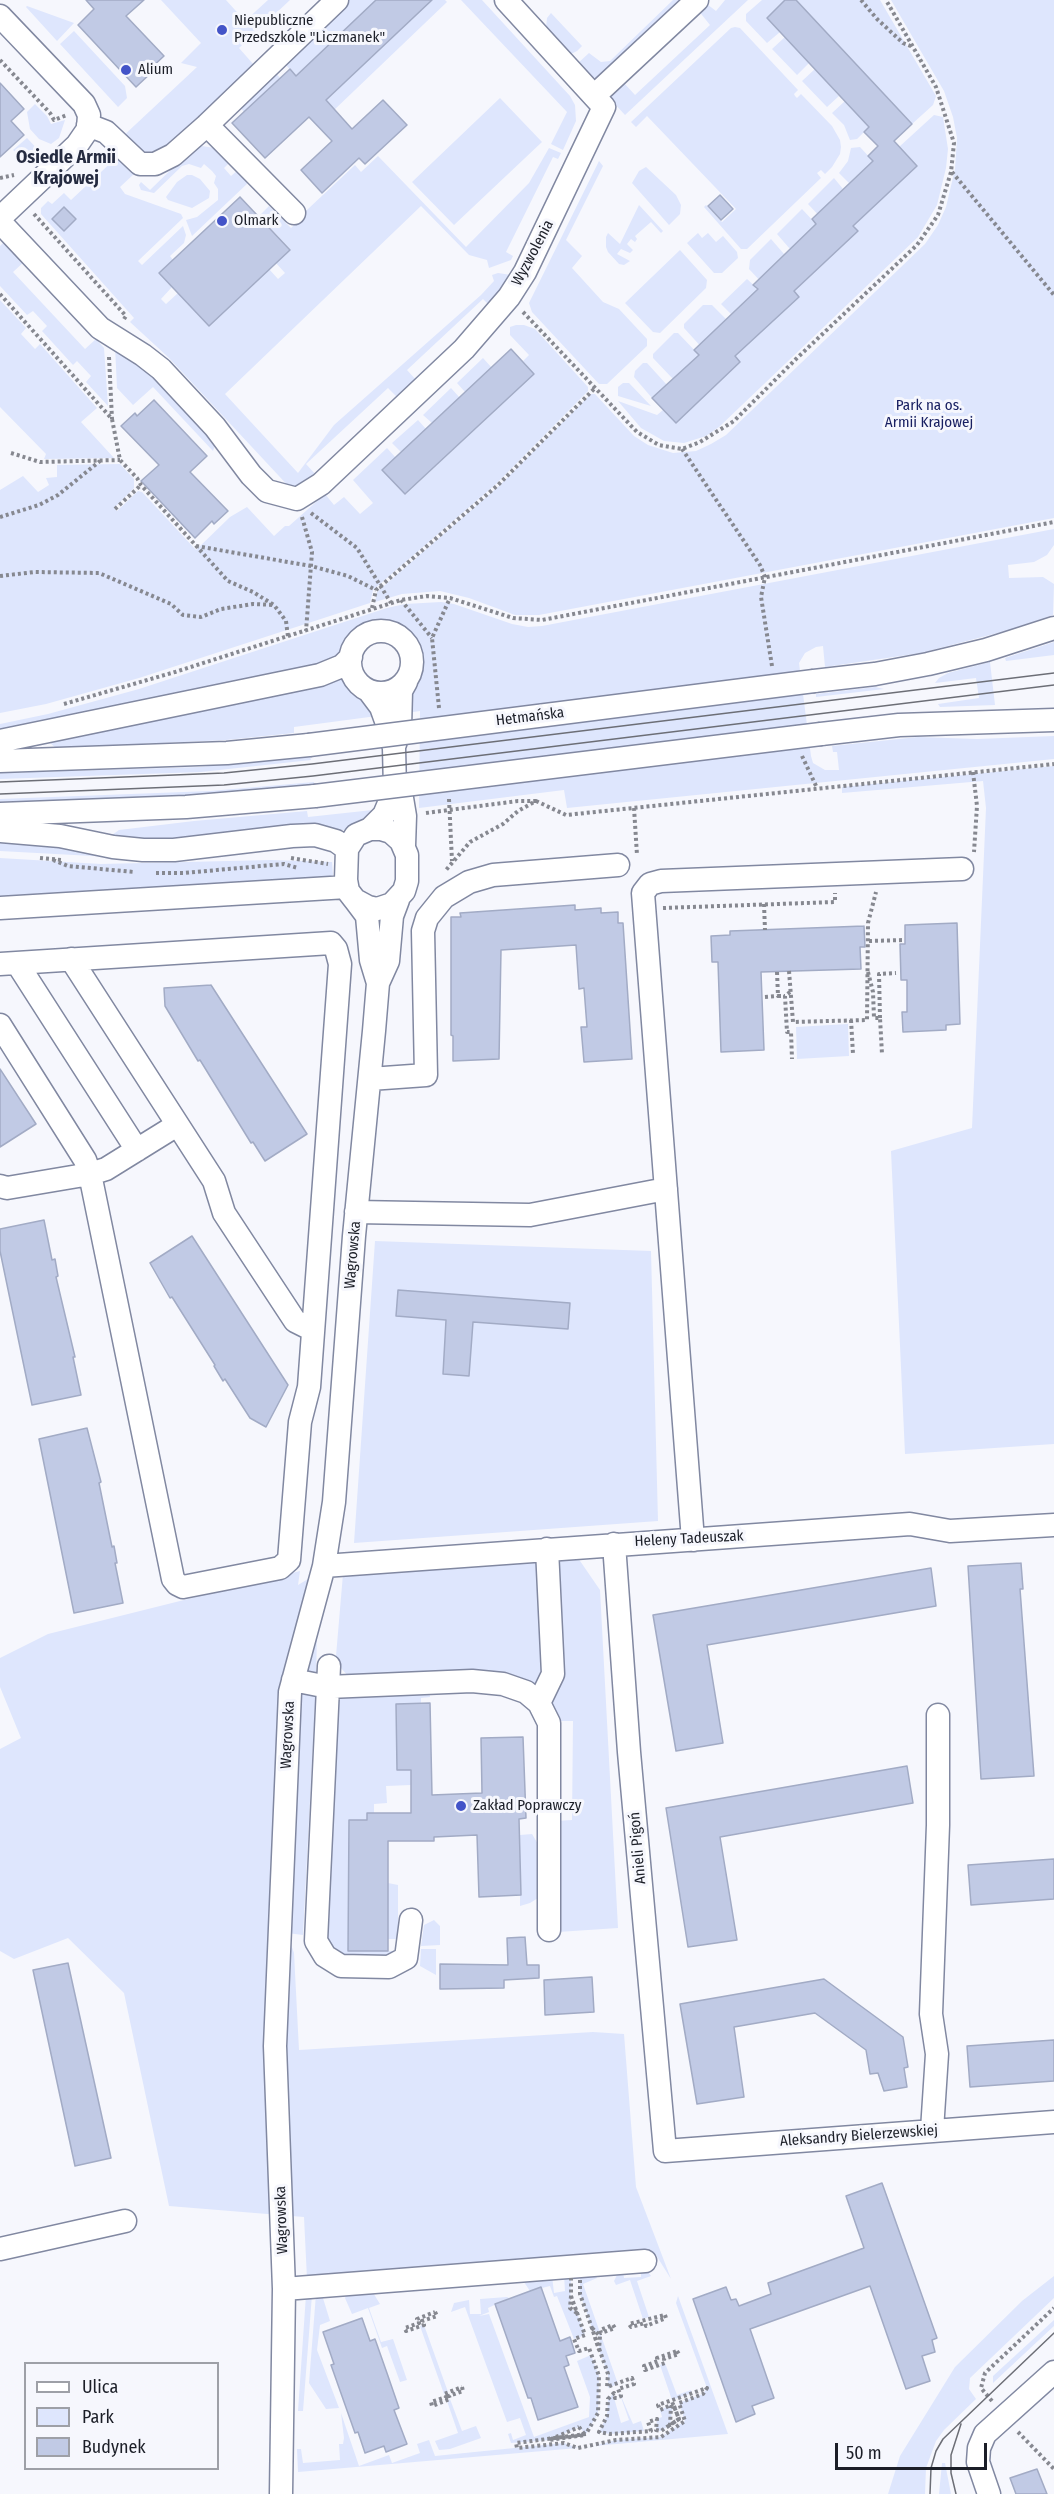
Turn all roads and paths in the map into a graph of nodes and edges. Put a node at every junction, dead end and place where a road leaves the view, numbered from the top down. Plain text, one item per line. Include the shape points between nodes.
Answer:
1 (337, 0) edge
2 (506, 0) edge
3 (697, 0) edge
4 (861, 0) edge
5 (886, 0) edge
6 (0, 16) edge
7 (913, 47) junction
8 (0, 60) edge
9 (594, 96) junction
10 (88, 125) junction
11 (207, 125) junction
12 (77, 145) junction
13 (951, 172) junction
14 (294, 213) dead end
15 (3, 224) edge
16 (0, 294) edge
17 (1054, 295) edge
18 (509, 297) junction
19 (124, 319) dead end
20 (595, 388) junction
21 (682, 448) junction
22 (11, 453) dead end
23 (120, 460) junction
24 (100, 462) junction
25 (141, 485) junction
26 (297, 499) junction
27 (115, 509) dead end
28 (0, 517) edge
29 (1054, 522) edge
30 (196, 546) junction
31 (311, 566) junction
32 (0, 576) edge
33 (765, 577) junction
34 (381, 586) junction
35 (376, 590) junction
36 (401, 600) junction
37 (391, 603) junction
38 (274, 605) junction
39 (372, 608) junction
40 (1054, 628) edge
41 (306, 631) junction
42 (288, 637) junction
43 (432, 638) dead end
44 (351, 657) junction
45 (406, 682) junction
46 (369, 691) junction
47 (60, 705) dead end
48 (1054, 720) edge
49 (0, 741) edge
50 (394, 748) junction
51 (0, 761) edge
52 (1054, 764) edge
53 (973, 772) junction
54 (395, 789) junction
55 (536, 801) junction
56 (0, 814) edge
57 (405, 816) junction
58 (370, 829) junction
59 (0, 831) edge
60 (404, 846) junction
61 (347, 849) junction
62 (618, 865) dead end
63 (962, 869) joint
64 (834, 874) junction
65 (442, 875) dead end
66 (878, 884) dead end
67 (351, 893) junction
68 (398, 900) junction
69 (764, 904) junction
70 (0, 908) edge
71 (656, 908) dead end
72 (765, 930) dead end
73 (905, 940) dead end
74 (869, 941) junction
75 (71, 959) junction
76 (8, 963) edge
77 (867, 968) junction
78 (789, 971) dead end
79 (777, 972) dead end
80 (896, 973) dead end
81 (378, 982) junction
82 (788, 994) junction
83 (778, 996) junction
84 (765, 997) dead end
85 (880, 1018) junction
86 (851, 1020) junction
87 (0, 1025) edge
88 (853, 1054) dead end
89 (882, 1054) dead end
90 (792, 1059) dead end
91 (370, 1079) junction
92 (329, 1114) junction
93 (366, 1116) junction
94 (177, 1125) junction
95 (137, 1150) junction
96 (90, 1174) junction
97 (0, 1186) edge
98 (666, 1189) junction
99 (356, 1212) junction
100 (313, 1330) junction
101 (1054, 1525) edge
102 (693, 1540) junction
103 (614, 1544) junction
104 (547, 1549) junction
105 (324, 1566) junction
106 (329, 1677) junction
107 (293, 1680) junction
108 (539, 1703) junction
109 (938, 1715) dead end
110 (411, 1920) dead end
111 (549, 1930) dead end
112 (1054, 2122) edge
113 (932, 2130) junction
114 (665, 2151) joint
115 (125, 2221) dead end
116 (0, 2249) edge
117 (645, 2261) dead end
118 (284, 2289) junction
119 (645, 2323) joint
120 (406, 2331) joint
121 (596, 2339) junction
122 (599, 2350) junction
123 (645, 2370) joint
124 (1054, 2372) edge
125 (431, 2402) joint
126 (674, 2406) junction
127 (670, 2425) junction
128 (585, 2435) junction
129 (549, 2440) junction
130 (281, 2494) edge
131 (989, 2494) edge

1 - 11 street
2 - 9 street
3 - 9 street
4 - 7 path via 903,43
5 - 7 path
6 - 10 street via 84,104
7 - 13 path via 936,87 954,143
8 - 12 path via 54,120 68,115 67,134
9 - 18 street, Wyzwolenia via 604,107 525,272
10 - 11 street via 106,132 140,164 155,164 173,155
10 - 12 street
11 - 14 street
12 - 15 street
13 - 17 path
13 - 21 path via 938,215 917,245 734,421
15 - 19 path via 33,212 126,316
15 - 26 street via 100,328 161,369 267,491
16 - 23 path via 112,419
18 - 20 path
18 - 26 street, Wyzwolenia via 464,349 321,484
20 - 21 path via 637,432 659,445
20 - 34 path via 498,485
21 - 33 path via 748,545
22 - 24 path via 40,462
23 - 24 path
23 - 25 path
24 - 28 path via 58,495
25 - 27 path
25 - 30 path
26 - 31 path via 312,552
26 - 34 path via 357,548
29 - 33 path
30 - 31 path
30 - 38 path via 228,581
31 - 35 path via 348,576
31 - 41 path
32 - 38 path via 99,573 171,604 183,615 201,617 221,609
33 - 36 path via 542,620 513,618 450,598
34 - 35 path
34 - 37 path
35 - 39 path
36 - 37 path
36 - 43 path
37 - 39 path
38 - 42 path via 286,621
39 - 41 path
40 - 51 street, Hetmańska, bridge via 986,650 875,674 309,745 227,753
41 - 42 path
42 - 47 path
44 - 45 street via 363,637 378,631 394,634 407,644 412,659
44 - 46 street via 356,681
44 - 49 street via 342,666 320,675
45 - 46 street via 392,691
45 - 50 street via 400,695 400,728
46 - 50 street via 381,707
48 - 56 street, bridge via 899,725 315,796 186,807
50 - 54 street
52 - 53 path
53 - 55 path via 566,815
53 - 63 path via 977,807 974,858 961,858
54 - 57 street via 402,798
54 - 58 street via 384,815
55 - 57 path
55 - 65 path via 470,842
57 - 60 street
58 - 60 street via 389,831
58 - 61 street via 356,835
59 - 61 street via 143,850 315,835
60 - 68 street via 407,883
61 - 67 street
62 - 91 street via 492,875 469,882 444,897 427,918 423,931 426,1075
63 - 64 street
64 - 69 path via 835,902
64 - 98 street via 661,881 646,888 643,900
66 - 74 path via 868,923
67 - 68 street via 363,905 377,909
67 - 70 street
67 - 81 street, Wagrowska via 367,916 371,960
68 - 81 street, Wagrowska via 392,915 388,961
69 - 71 path
69 - 72 path
73 - 74 path
74 - 77 path
75 - 76 street
75 - 92 street via 331,943 340,964
75 - 94 street
76 - 95 street
77 - 85 path via 874,1018
77 - 86 path via 867,1020
78 - 82 path
79 - 83 path
80 - 85 path via 879,974
81 - 91 street, Wagrowska
82 - 83 path
82 - 86 path via 792,996 793,1022
82 - 90 path via 787,1032 791,1032
83 - 84 path
85 - 89 path
86 - 88 path
87 - 96 street via 86,1160
91 - 93 street, Wagrowska
92 - 93 street
92 - 100 street
93 - 99 street, Wagrowska
94 - 95 street
94 - 100 street via 214,1181 224,1213 295,1321
95 - 96 street
96 - 97 street
96 - 100 street via 177,1584 183,1587 280,1568 289,1560 300,1422 309,1388
98 - 99 street via 530,1215
98 - 102 street
99 - 105 street, Wagrowska via 334,1502
101 - 102 street, Heleny Tadeuszak via 951,1531 910,1524
102 - 103 street, Heleny Tadeuszak
103 - 104 street, Heleny Tadeuszak
103 - 114 street, Anieli Pigoń
104 - 105 street, Heleny Tadeuszak
104 - 108 street via 553,1674
105 - 107 street, Wagrowska
106 - 107 street
106 - 108 street via 503,1683 526,1692
106 - 110 street via 316,1941 325,1956 341,1966 388,1967 406,1958
107 - 118 street, Wagrowska via 275,2046
108 - 111 street via 549,1723
109 - 113 street via 931,2014 937,2054
112 - 113 street, Aleksandry Bielerzewskiej
113 - 114 street, Aleksandry Bielerzewskiej
115 - 116 street
117 - 118 street
118 - 130 street, Wagrowska
119 - 119 path via 631,2327 629,2324 649,2317 666,2318 646,2326
120 - 120 path via 405,2328 418,2323 417,2319 435,2312 436,2316 422,2321 424,2325
121 - 122 path
121 - 122 path via 592,2328 600,2336
121 - 128 path via 580,2294 580,2274 570,2275 571,2296 585,2335 574,2338 579,2352 589,2348 599,2376 598,2414
122 - 127 path via 608,2374 608,2388 632,2378 634,2384 618,2389 621,2396 615,2398 614,2393 608,2399 607,2416 599,2432 651,2431 648,2422 657,2419 656,2430
123 - 123 path via 644,2366 658,2361 657,2358 677,2351 679,2354
124 - 131 street via 985,2434 978,2462
125 - 125 path via 446,2397 444,2394 462,2387 463,2391 449,2396 450,2399 432,2406
126 - 127 path
126 - 127 path via 679,2420
126 - 129 path via 660,2410 658,2405 707,2388 703,2394 679,2403 685,2421 661,2437 578,2448 564,2443 517,2448 516,2443
128 - 129 path
128 - 129 path via 579,2427

